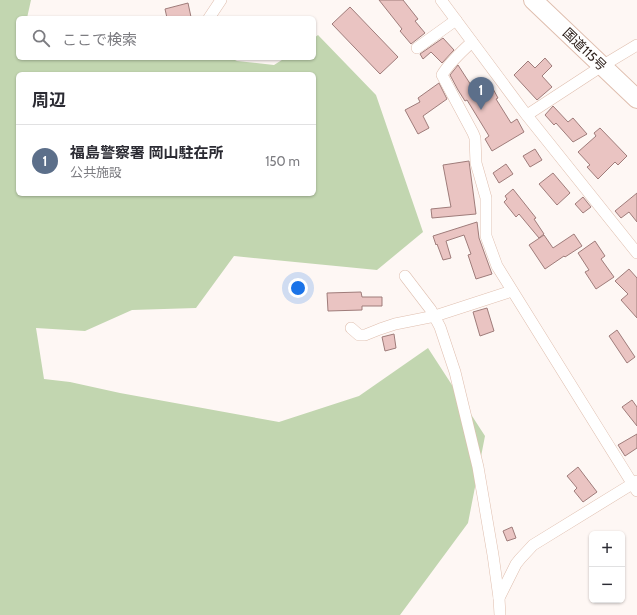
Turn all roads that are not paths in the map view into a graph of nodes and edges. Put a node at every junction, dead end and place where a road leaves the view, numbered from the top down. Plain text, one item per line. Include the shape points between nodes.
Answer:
1 (221, 0) edge
2 (441, 0) edge
3 (533, 0) edge
4 (211, 16) edge
5 (456, 20) junction
6 (472, 42) junction
7 (637, 45) edge
8 (418, 48) dead end
9 (602, 66) junction
10 (637, 99) edge
11 (527, 115) junction
12 (637, 254) edge
13 (405, 276) dead end
14 (512, 291) junction
15 (435, 316) junction
16 (351, 328) dead end
17 (636, 486) edge
18 (499, 598) junction
19 (500, 615) edge

1 - 4 street
2 - 5 street
3 - 9 highway, 国道115号
5 - 6 street
5 - 8 street
6 - 11 street
6 - 14 street via 442,75 475,138 476,163 486,198 486,236 497,266
7 - 9 street
9 - 10 highway, 国道115号
9 - 11 street
11 - 12 street
13 - 15 street
14 - 15 street
14 - 17 street
15 - 16 street via 395,324 359,336
15 - 18 street via 455,372 478,468
17 - 18 street via 533,545 516,564
18 - 19 street

